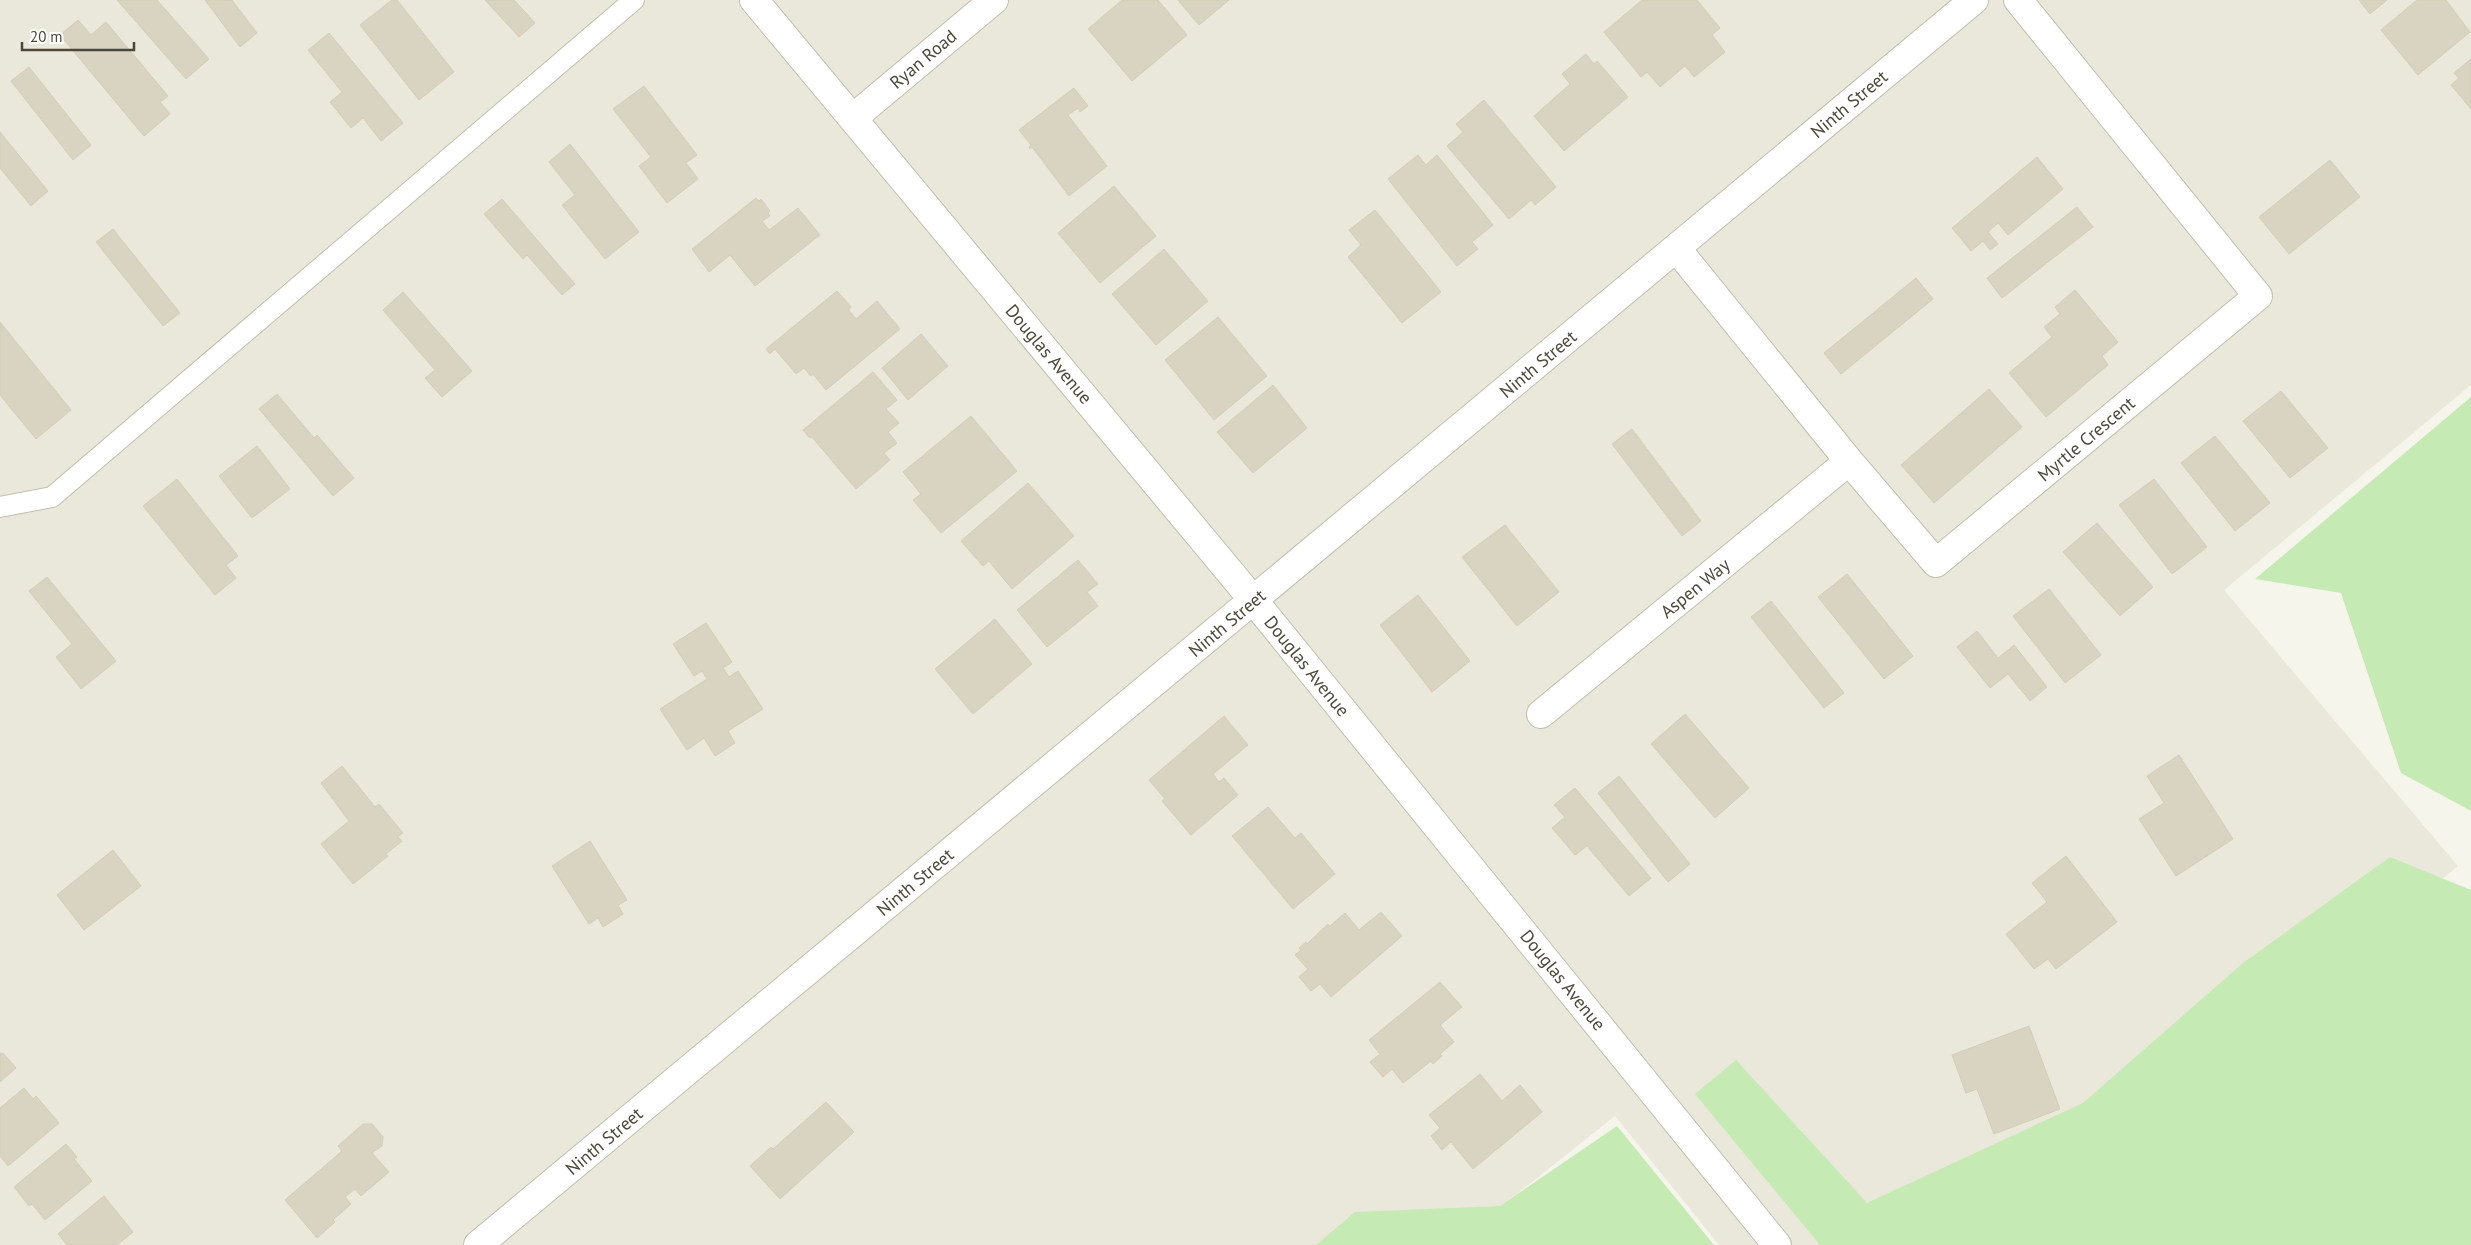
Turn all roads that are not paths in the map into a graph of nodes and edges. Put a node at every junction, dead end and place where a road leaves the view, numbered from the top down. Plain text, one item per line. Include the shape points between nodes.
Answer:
1 (634, 0) edge
2 (754, 0) edge
3 (994, 0) edge
4 (1974, 0) edge
5 (2018, 0) edge
6 (852, 118) junction
7 (1676, 248) junction
8 (1849, 461) junction
9 (0, 507) edge
10 (1254, 601) junction
11 (1541, 714) dead end
12 (478, 1245) edge
13 (1778, 1245) edge

1 - 9 lane via 52,497
2 - 6 street, Douglas Avenue
3 - 6 street, Ryan Road
4 - 7 street, Ninth Street
5 - 8 street, Myrtle Crescent via 2258,296 1936,563
6 - 10 street, Douglas Avenue
7 - 8 street, Myrtle Crescent
7 - 10 street, Ninth Street
8 - 11 street, Aspen Way
10 - 12 street, Ninth Street
10 - 13 street, Douglas Avenue

